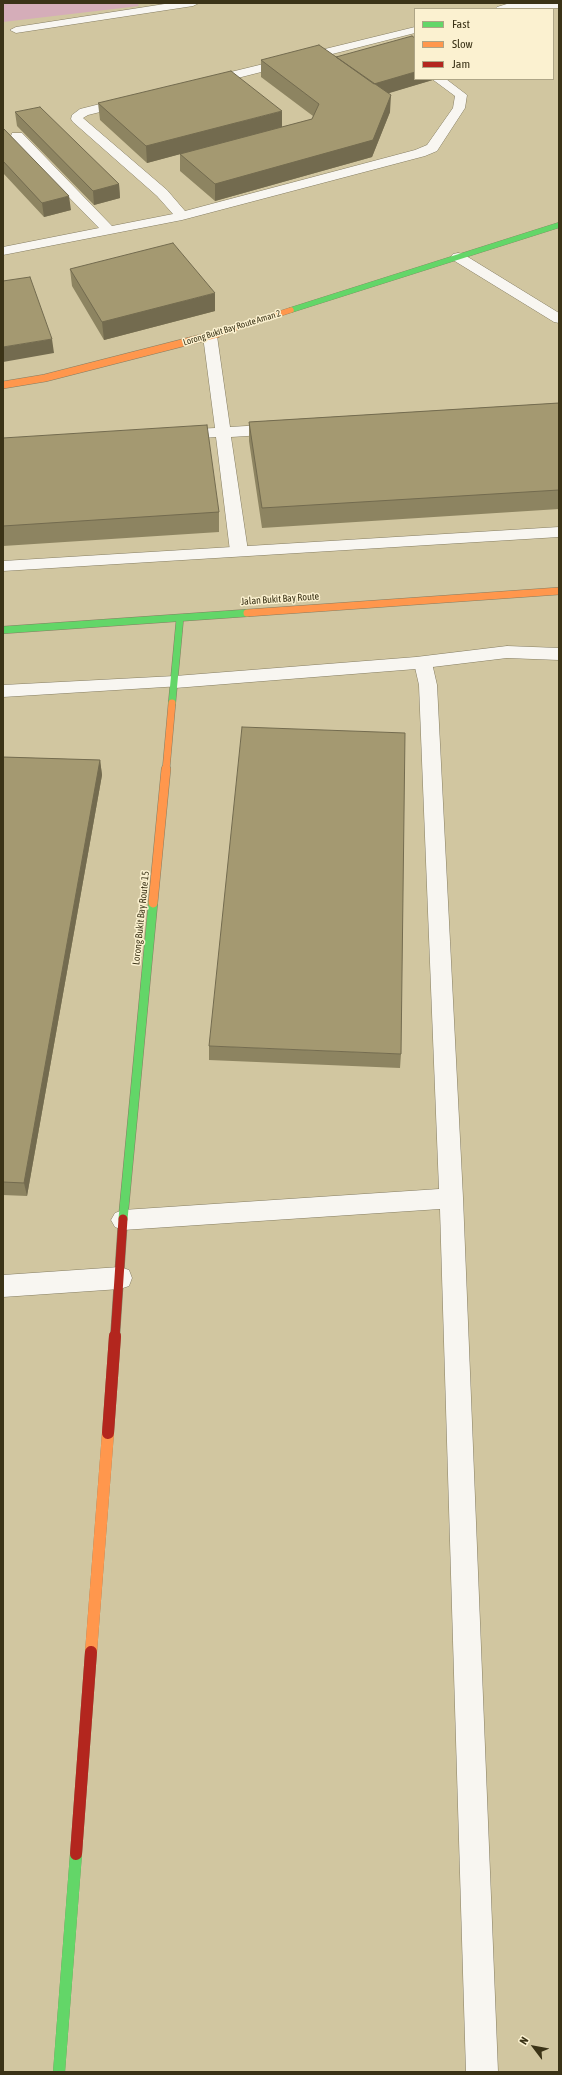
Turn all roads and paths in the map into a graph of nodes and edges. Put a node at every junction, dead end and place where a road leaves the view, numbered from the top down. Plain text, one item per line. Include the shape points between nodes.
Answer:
1 (193, 3) edge
2 (559, 4) edge
3 (505, 8) edge
4 (16, 30) dead end
5 (414, 30) edge
6 (382, 38) junction
7 (394, 48) edge
8 (439, 80) edge
9 (191, 85) edge
10 (138, 98) edge
11 (17, 136) edge
12 (182, 216) junction
13 (559, 225) edge
14 (109, 230) junction
15 (3, 252) edge
16 (458, 257) junction
17 (559, 318) edge
18 (210, 336) junction
19 (3, 385) edge
20 (293, 428) edge
21 (223, 433) junction
22 (160, 437) edge
23 (559, 532) edge
24 (239, 552) junction
25 (3, 566) edge
26 (559, 591) edge
27 (180, 618) junction
28 (3, 630) edge
29 (559, 654) edge
30 (423, 663) junction
31 (175, 682) junction
32 (3, 692) edge
33 (451, 1198) junction
34 (123, 1220) junction
35 (120, 1278) junction
36 (3, 1286) edge
37 (59, 2072) edge
38 (482, 2072) edge

1 - 4 street
2 - 3 street via 519,4
5 - 6 street
6 - 7 street
6 - 9 street
8 - 12 street via 461,95 459,108 432,148
10 - 12 street via 84,112 78,115 77,119 162,193
11 - 14 street
12 - 14 street
13 - 16 street, Lorong Bukit Bay Route Aman 2
14 - 15 street
16 - 17 street
16 - 18 street, Lorong Bukit Bay Route Aman 2
18 - 19 street, Lorong Bukit Bay Route Aman 2 via 45,378
18 - 21 street
20 - 21 street
21 - 22 street
21 - 24 street
23 - 24 street
24 - 25 street
26 - 27 street, Jalan Bukit Bay Route
27 - 28 street, Jalan Bukit Bay Route
27 - 31 street, Lorong Bukit Bay Route 15
29 - 30 street via 507,652
30 - 31 street
30 - 33 street via 428,685
31 - 32 street
31 - 34 street, Lorong Bukit Bay Route 15
33 - 34 street
33 - 38 street
34 - 35 street, Lorong Bukit Bay Route 15
35 - 36 street
35 - 37 street, Lorong Bukit Bay Route 15

